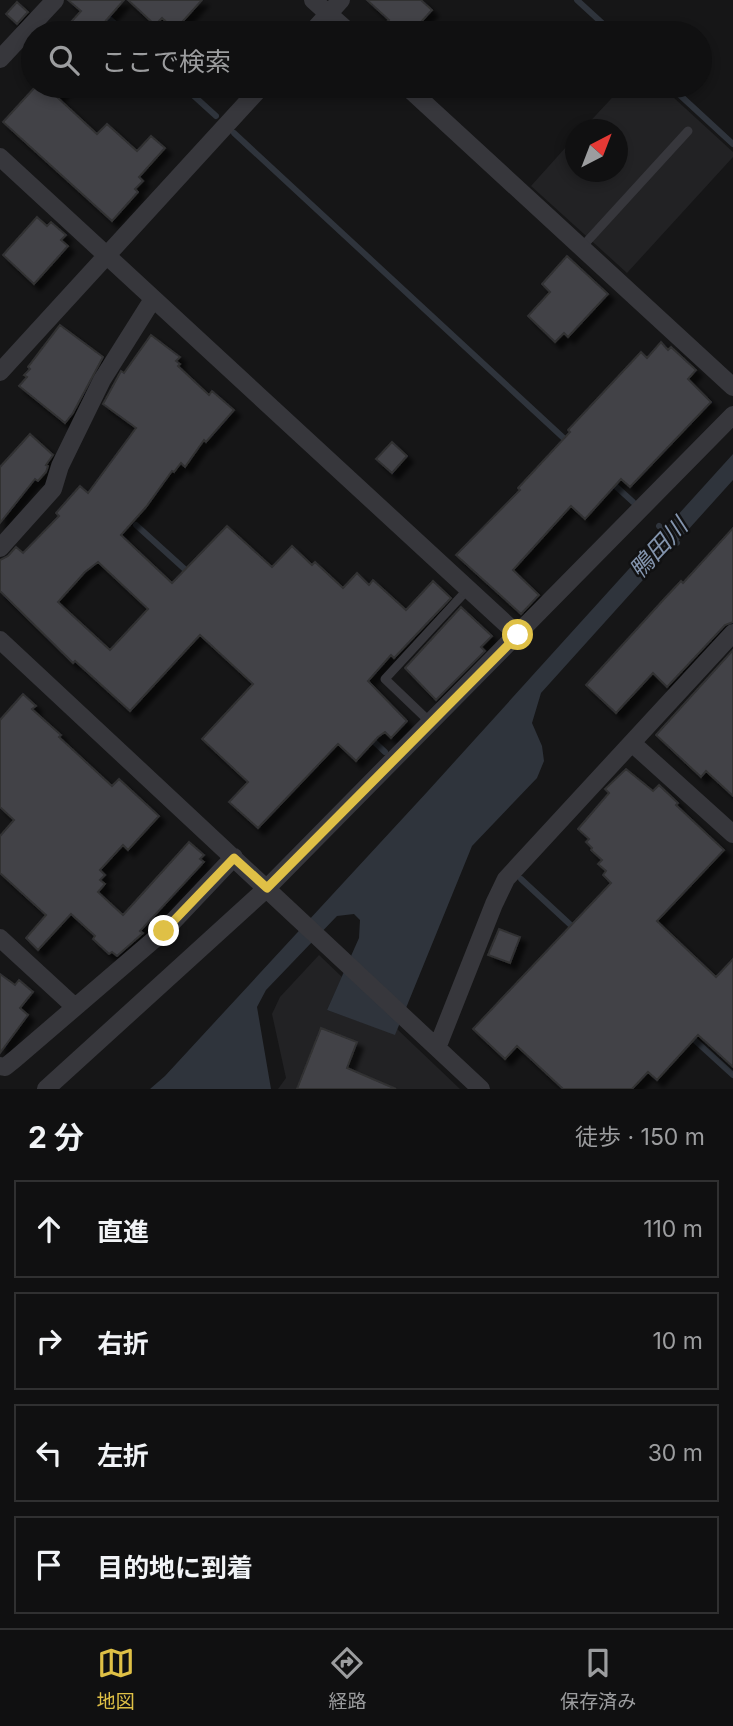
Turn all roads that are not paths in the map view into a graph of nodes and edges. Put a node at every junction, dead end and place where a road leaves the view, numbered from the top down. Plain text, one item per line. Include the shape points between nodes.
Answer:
1 (54, 0) edge
2 (313, 0) edge
3 (341, 0) edge
4 (328, 14) junction
5 (35, 21) edge
6 (321, 21) edge
7 (336, 21) edge
8 (21, 36) edge
9 (0, 59) edge
10 (251, 98) edge
11 (419, 98) edge
12 (688, 131) dead end
13 (0, 157) edge
14 (582, 248) junction
15 (106, 254) junction
16 (153, 299) junction
17 (0, 372) edge
18 (733, 387) edge
19 (733, 415) edge
20 (0, 548) edge
21 (468, 589) junction
22 (733, 633) edge
23 (518, 635) junction
24 (0, 640) edge
25 (431, 723) junction
26 (632, 743) junction
27 (733, 834) edge
28 (234, 858) junction
29 (267, 888) junction
30 (0, 938) edge
31 (75, 1007) junction
32 (437, 1048) junction
33 (0, 1066) edge
34 (46, 1089) edge
35 (481, 1089) edge

1 - 5 street
2 - 4 street
3 - 4 street
4 - 6 street
4 - 7 street
8 - 9 street
10 - 15 street
11 - 14 street
12 - 14 lane
13 - 15 street
14 - 18 street
15 - 16 street
15 - 17 street
16 - 20 street via 102,380 53,489
16 - 21 street
19 - 23 street
21 - 23 street
21 - 25 lane via 385,679
22 - 26 street
23 - 25 street
24 - 28 street
25 - 29 street
26 - 27 street
26 - 32 street via 506,879
28 - 29 street
28 - 31 street via 164,931
29 - 32 street
29 - 34 street
30 - 31 street
31 - 33 street via 5,1067
32 - 35 street

